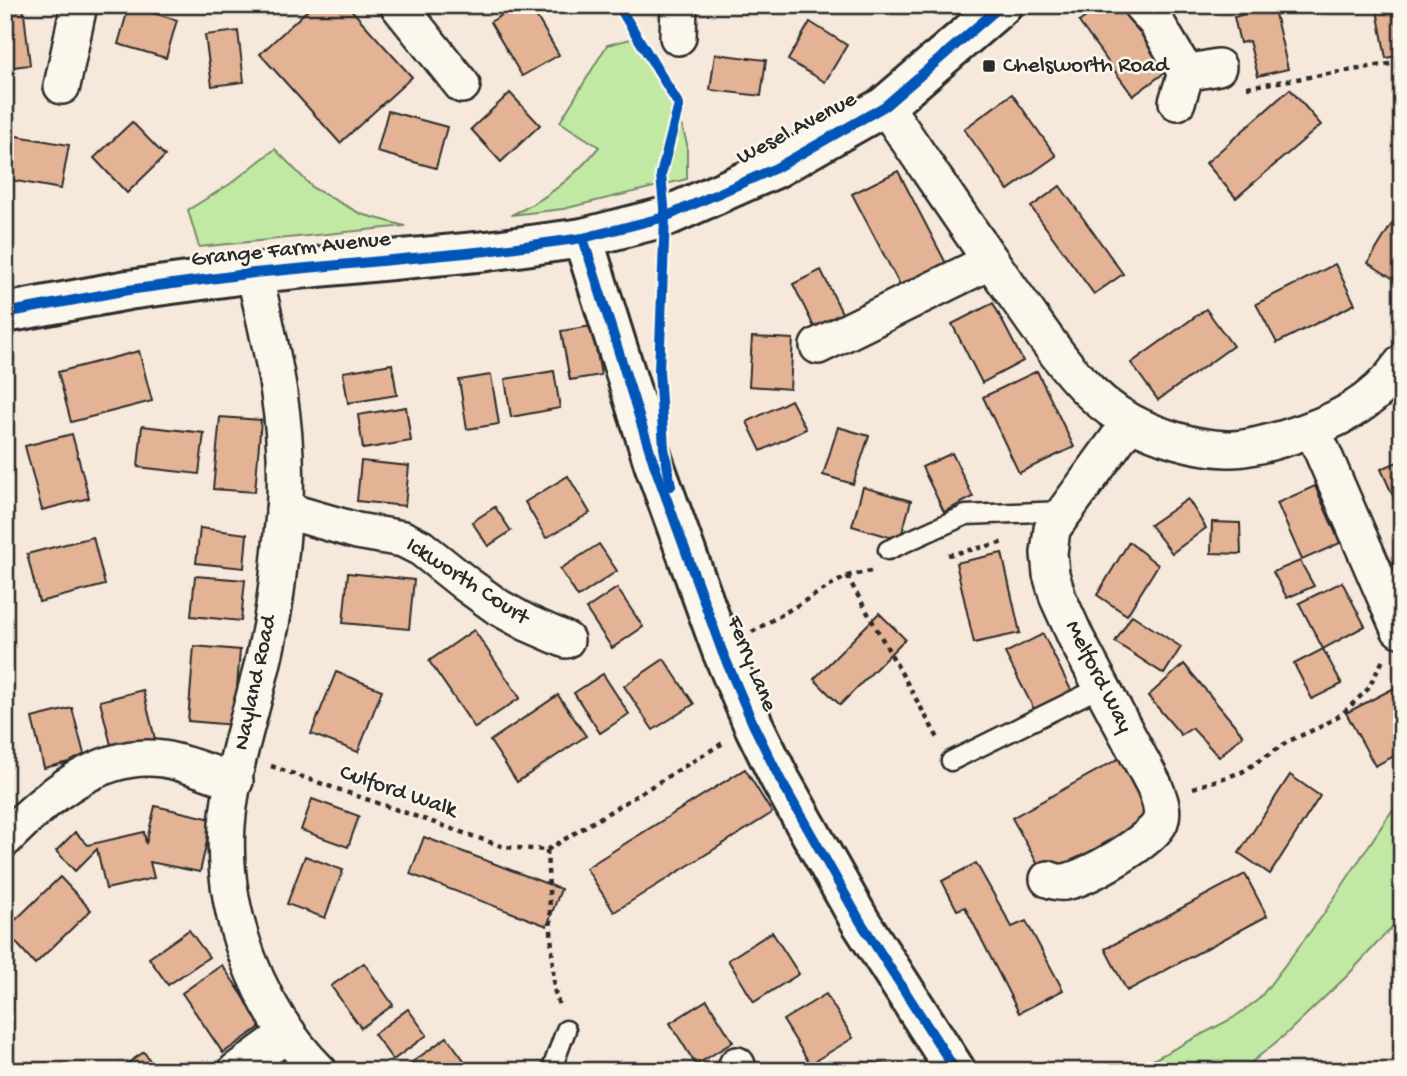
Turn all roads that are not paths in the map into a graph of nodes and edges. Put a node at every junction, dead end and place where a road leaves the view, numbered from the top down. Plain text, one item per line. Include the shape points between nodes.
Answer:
1 (79, 5) edge
2 (398, 5) edge
3 (1003, 5) edge
4 (1141, 5) edge
5 (1205, 83) road end
6 (462, 85) dead end
7 (62, 86) dead end
8 (885, 106) junction
9 (583, 238) junction
10 (991, 261) junction
11 (254, 273) junction
12 (5, 313) edge
13 (818, 346) dead end
14 (1402, 363) edge
15 (1130, 422) junction
16 (1313, 430) junction
17 (284, 510) junction
18 (1064, 511) junction
19 (888, 550) dead end
20 (1399, 629) road end
21 (566, 640) dead end
22 (1103, 687) junction
23 (951, 761) road end
24 (237, 768) junction
25 (5, 839) edge
26 (1048, 879) dead end
27 (566, 1030) road end
28 (288, 1033) junction
29 (236, 1071) edge
30 (319, 1071) edge
31 (551, 1071) edge
32 (956, 1071) edge

1 - 7 street
2 - 6 street
3 - 8 street, Wesel Avenue
4 - 5 street
8 - 9 street, Wesel Avenue via 776,168 666,217
8 - 10 street
9 - 11 street, Grange Farm Avenue
9 - 32 street, Ferry Lane via 654,464 753,724 860,921
10 - 13 street
10 - 15 street via 1062,360 1097,398
11 - 12 street, Grange Farm Avenue
11 - 17 street, Nayland Road via 277,373 286,455
14 - 16 street via 1367,401
15 - 16 street via 1182,442 1229,449
15 - 18 street, Melford Way
16 - 20 street
17 - 21 street, Ickworth Court via 403,539 498,607
17 - 24 street, Nayland Road via 269,638
18 - 19 lane via 966,515
18 - 22 street, Melford Way via 1052,528 1051,574 1077,640
22 - 23 lane
22 - 26 street, Melford Way via 1154,785 1162,806 1160,822 1147,838 1077,879 1061,883
24 - 25 street via 135,759 82,776 50,797
24 - 28 street, Nayland Road via 227,824 234,909 255,975
27 - 31 lane
28 - 29 street
28 - 30 street, Nayland Road

